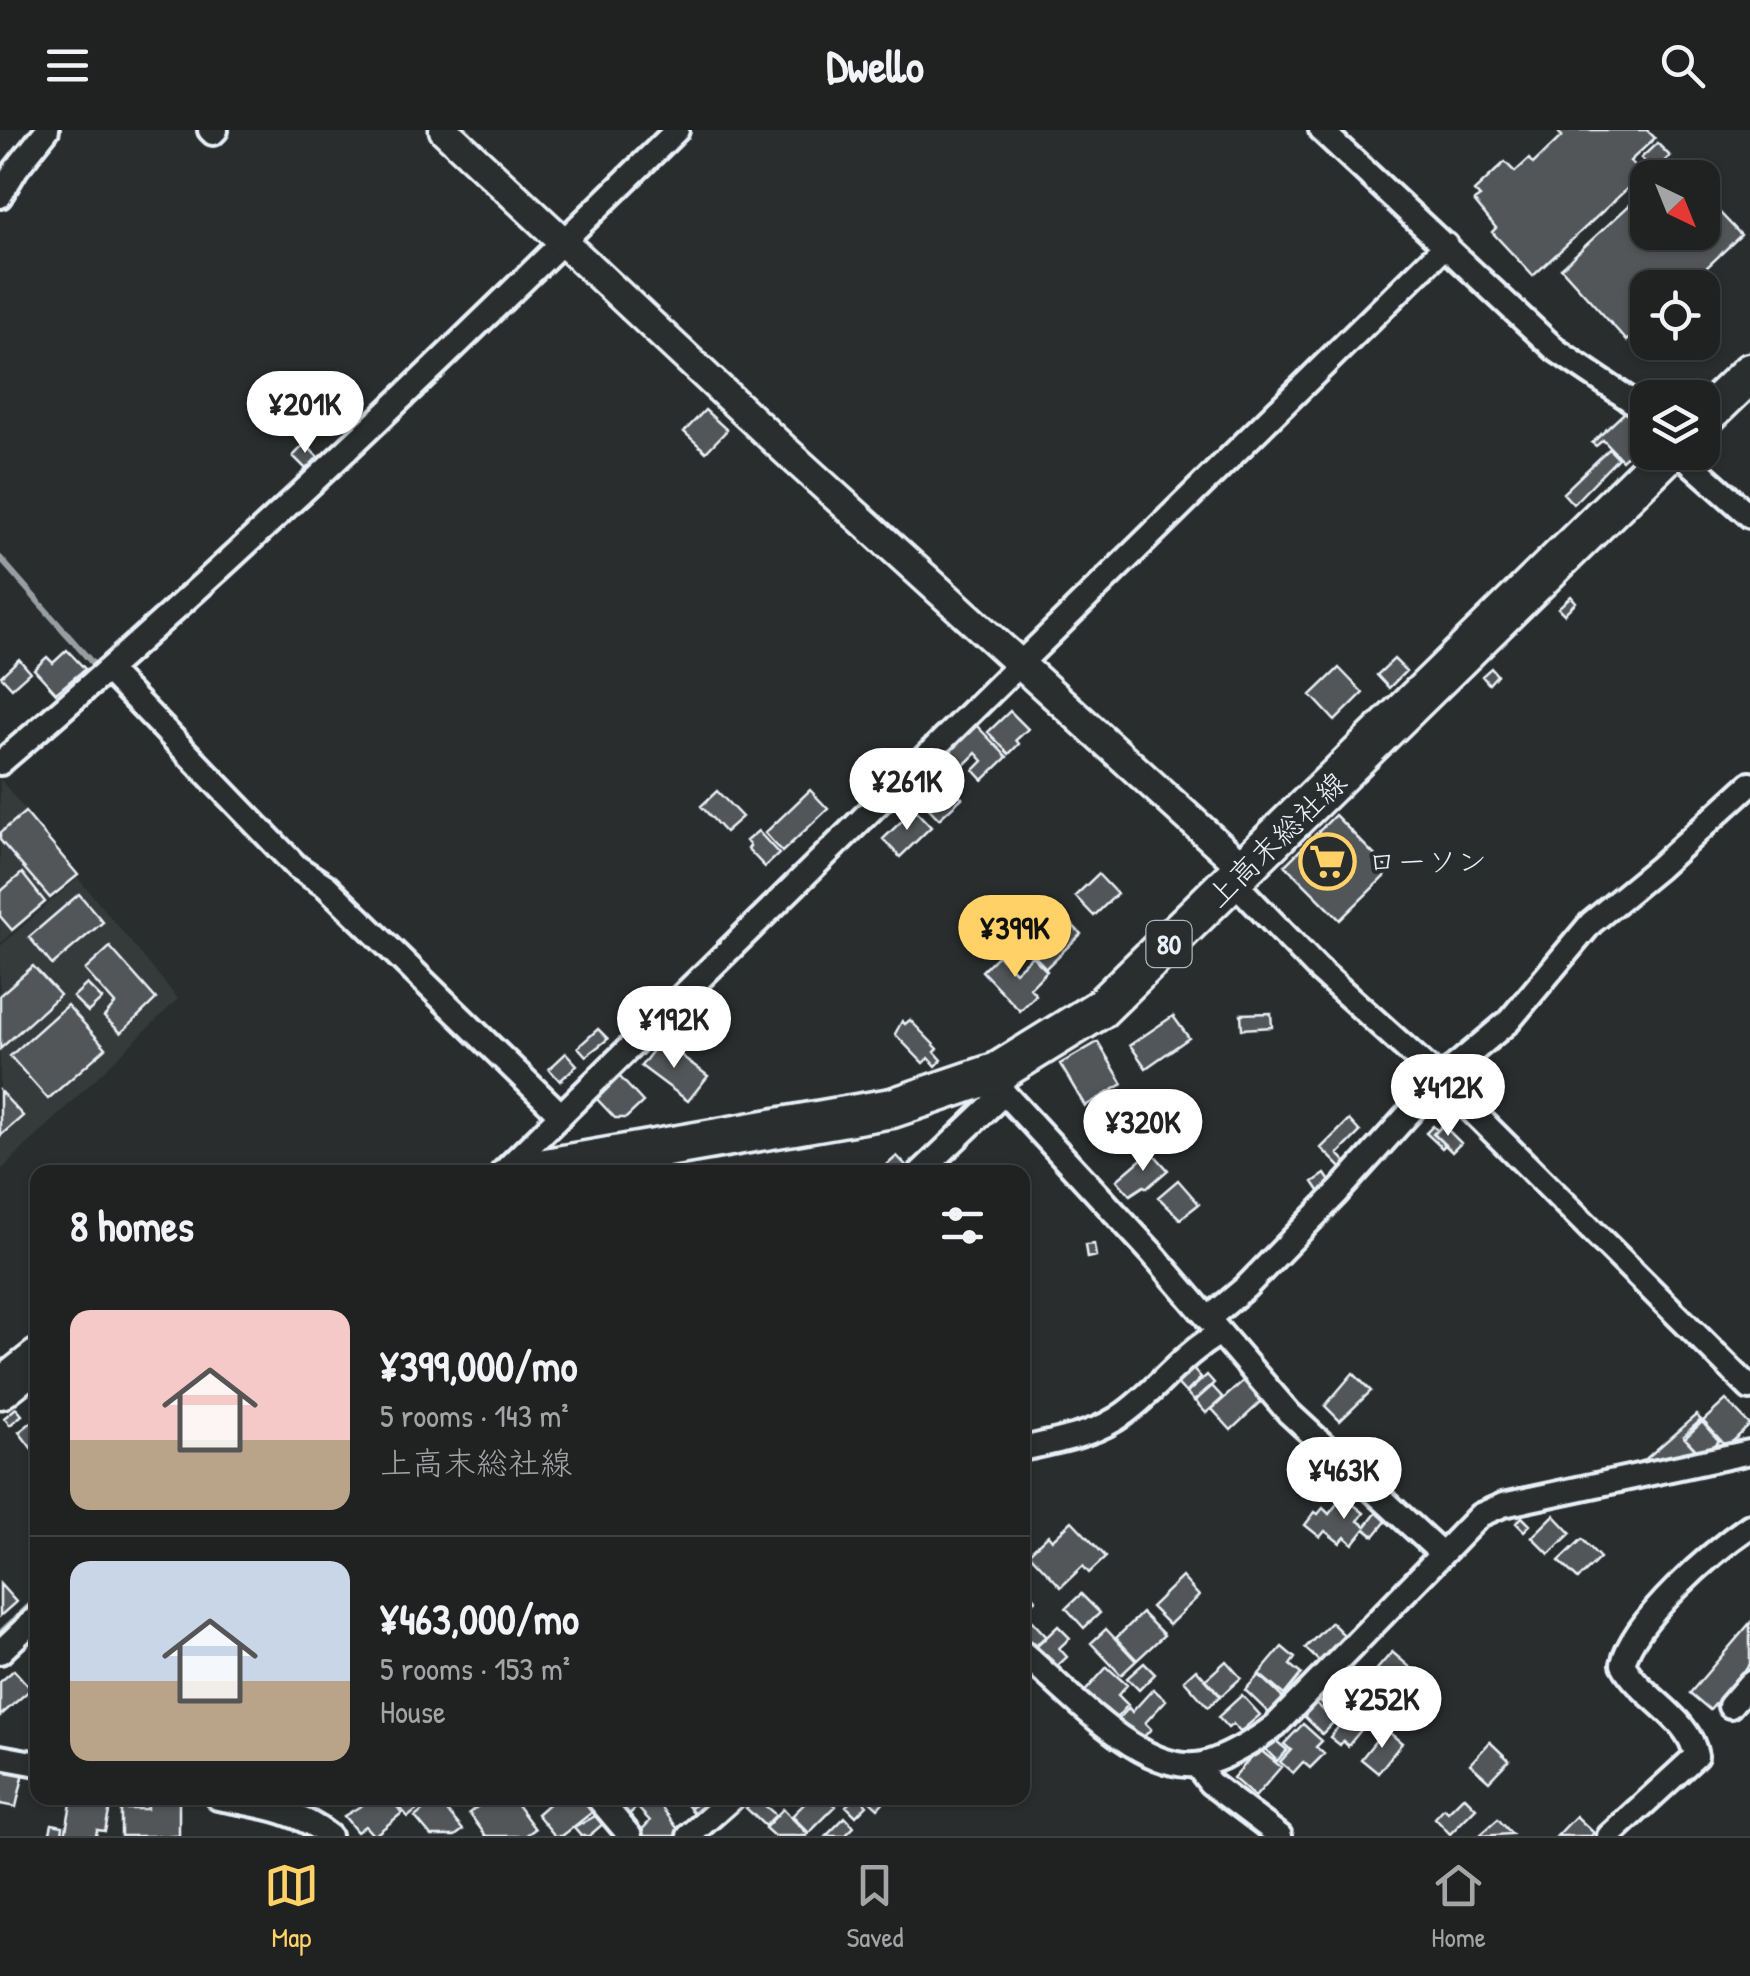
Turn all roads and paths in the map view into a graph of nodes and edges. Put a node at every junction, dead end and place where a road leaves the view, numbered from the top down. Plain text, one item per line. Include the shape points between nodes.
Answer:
1 (46, 130) edge
2 (444, 130) edge
3 (677, 130) edge
4 (1321, 130) edge
5 (0, 196) edge
6 (562, 243) junction
7 (1446, 245) junction
8 (1750, 373) edge
9 (1630, 400) edge
10 (1720, 402) edge
11 (1651, 470) edge
12 (1698, 470) edge
13 (1750, 516) edge
14 (1022, 666) junction
15 (108, 671) junction
16 (0, 762) edge
17 (1750, 784) edge
18 (1240, 876) junction
19 (1440, 1079) junction
20 (1001, 1083) junction
21 (562, 1115) junction
22 (511, 1165) edge
23 (563, 1165) edge
24 (928, 1165) edge
25 (1214, 1326) junction
26 (30, 1365) edge
27 (1750, 1388) edge
28 (0, 1389) edge
29 (1030, 1447) edge
30 (1750, 1452) edge
31 (1750, 1526) edge
32 (1441, 1553) junction
33 (30, 1624) edge
34 (0, 1652) edge
35 (1030, 1659) edge
36 (1750, 1683) edge
37 (1730, 1706) dead end
38 (0, 1757) edge
39 (30, 1763) edge
40 (1197, 1766) junction
41 (283, 1805) edge
42 (604, 1805) edge
43 (724, 1805) edge
44 (330, 1836) edge
45 (630, 1836) edge
46 (689, 1836) edge
47 (1280, 1836) edge
48 (1609, 1836) edge

1 - 5 street
2 - 6 street
3 - 6 street
4 - 7 street
6 - 14 street
6 - 15 street
7 - 9 street via 1556,350
7 - 14 street
8 - 10 main road
11 - 18 main road, 上高末総社線 / 80
12 - 13 street
14 - 18 street
14 - 21 street
15 - 16 street
15 - 21 street via 297,867 339,899
17 - 19 street via 1591,923 1508,1021
18 - 19 street via 1318,968
18 - 20 main road, 上高末総社線 / 80 via 1100,1010
19 - 25 street
19 - 27 street
20 - 23 main road, 上高末総社線 / 80
20 - 24 street
20 - 25 street
21 - 22 street
25 - 29 street via 1125,1414
25 - 32 street via 1289,1413
26 - 28 main road
30 - 32 street via 1504,1505 1480,1515
31 - 48 street via 1706,1558 1626,1652 1623,1664 1632,1681 1694,1740 1696,1756
32 - 40 street via 1276,1725
33 - 34 street
35 - 40 street via 1123,1740 1174,1764
36 - 37 street
38 - 39 street
40 - 47 street
41 - 44 street
42 - 45 street
43 - 46 street

